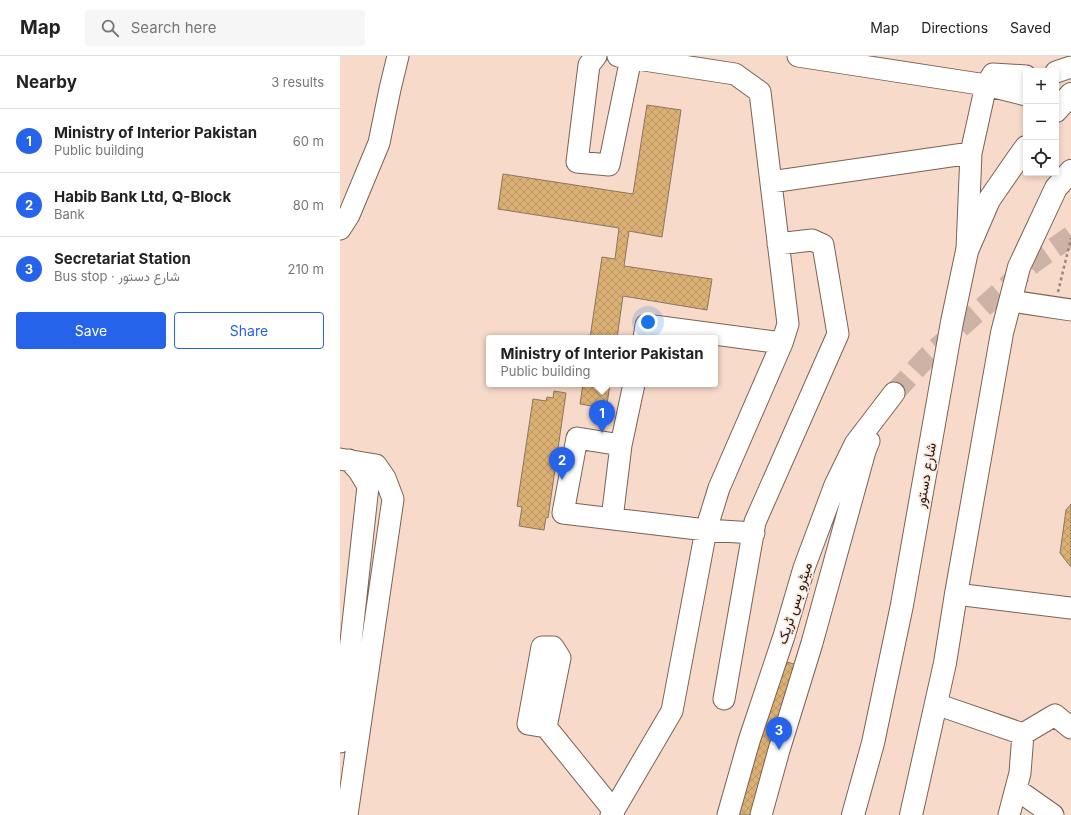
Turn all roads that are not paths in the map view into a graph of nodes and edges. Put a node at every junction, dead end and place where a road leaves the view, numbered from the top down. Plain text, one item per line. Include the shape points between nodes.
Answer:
1 (398, 56) edge
2 (596, 56) edge
3 (798, 56) edge
4 (1060, 56) edge
5 (624, 57) edge
6 (1071, 67) edge
7 (1057, 68) edge
8 (1059, 71) edge
9 (1023, 76) edge
10 (986, 85) junction
11 (1023, 94) edge
12 (1023, 151) edge
13 (971, 153) junction
14 (1071, 171) edge
15 (771, 182) junction
16 (340, 229) edge
17 (778, 244) junction
18 (967, 251) junction
19 (1011, 301) junction
20 (1071, 310) edge
21 (644, 335) edge
22 (782, 343) junction
23 (633, 387) edge
24 (621, 445) junction
25 (345, 459) edge
26 (612, 518) junction
27 (706, 530) junction
28 (754, 533) junction
29 (956, 594) junction
30 (1071, 608) edge
31 (724, 699) dead end
32 (936, 704) junction
33 (546, 727) dead end
34 (1071, 728) edge
35 (1023, 734) junction
36 (340, 742) edge
37 (1016, 789) junction
38 (612, 813) edge
39 (347, 815) edge
40 (728, 815) edge
41 (761, 815) edge
42 (853, 815) edge
43 (911, 815) edge
44 (1009, 815) edge
45 (1053, 815) edge

1 - 16 street via 379,143 349,215
2 - 5 street via 589,65 577,162 609,166
3 - 10 street
4 - 7 street
5 - 15 street via 735,74 760,92
6 - 8 street
9 - 10 street via 993,74
10 - 11 street
10 - 13 street
12 - 18 main road, شارع دستور via 989,200
13 - 15 street
13 - 18 street
14 - 19 main road via 1056,188 1019,267
15 - 17 street
17 - 22 street via 788,324
17 - 28 street via 812,240 823,245 838,334 756,522
18 - 42 main road, شارع دستور via 902,605 873,742
19 - 20 street
19 - 29 main road via 1002,333
21 - 22 street via 646,325
22 - 27 street via 719,488
23 - 24 street
24 - 26 street
24 - 26 street via 577,438 563,513
25 - 36 street via 359,472 368,486
25 - 39 street via 376,465 385,478 393,499
26 - 27 street
27 - 28 street
27 - 38 street via 672,711
28 - 31 street
29 - 30 street
29 - 32 main road
32 - 35 street
32 - 43 main road
33 - 38 street
34 - 35 street via 1055,715
35 - 37 street
37 - 44 street
37 - 45 street
40 - 41 street, میٹرو بس ٹریک via 804,568 835,485 855,444 890,399 865,451

